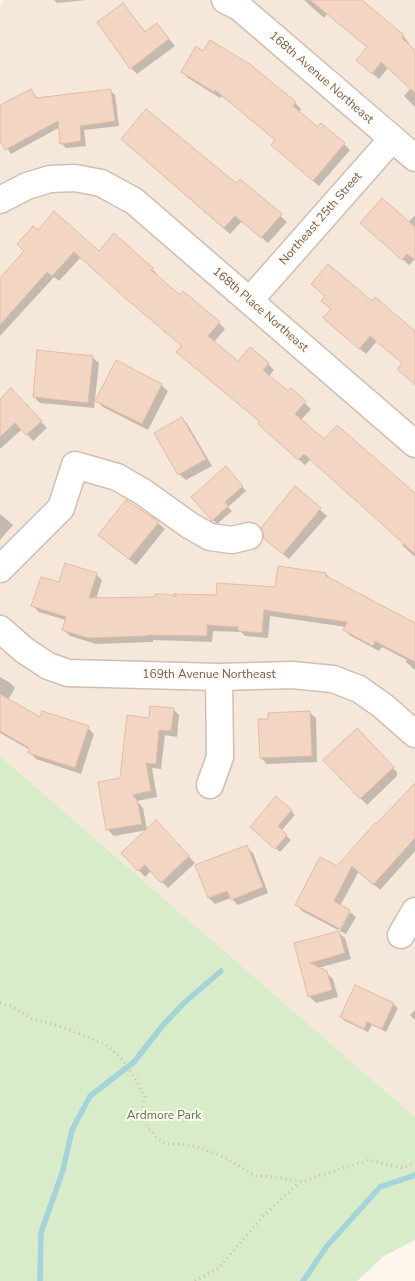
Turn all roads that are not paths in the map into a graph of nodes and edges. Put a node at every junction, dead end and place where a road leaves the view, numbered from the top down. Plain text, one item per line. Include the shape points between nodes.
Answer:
1 (225, 0) edge
2 (392, 139) junction
3 (415, 158) edge
4 (0, 200) edge
5 (250, 300) junction
6 (415, 444) edge
7 (249, 536) dead end
8 (0, 569) edge
9 (0, 629) edge
10 (219, 677) junction
11 (415, 734) edge
12 (210, 785) dead end
13 (415, 911) edge
14 (400, 935) dead end

1 - 2 street, 168th Avenue Northeast via 240,7
2 - 3 street, 168th Avenue Northeast
2 - 5 street, Northeast 25th Street
4 - 5 street, 168th Place Northeast via 50,179 75,178 101,183 134,201
5 - 6 street, 168th Place Northeast
7 - 8 street via 232,540 210,536 116,477 75,465 61,508
9 - 10 street, 169th Avenue Northeast via 48,666 68,673
10 - 11 street, 169th Avenue Northeast via 292,675 333,679 358,689
10 - 12 street via 220,757
13 - 14 street

